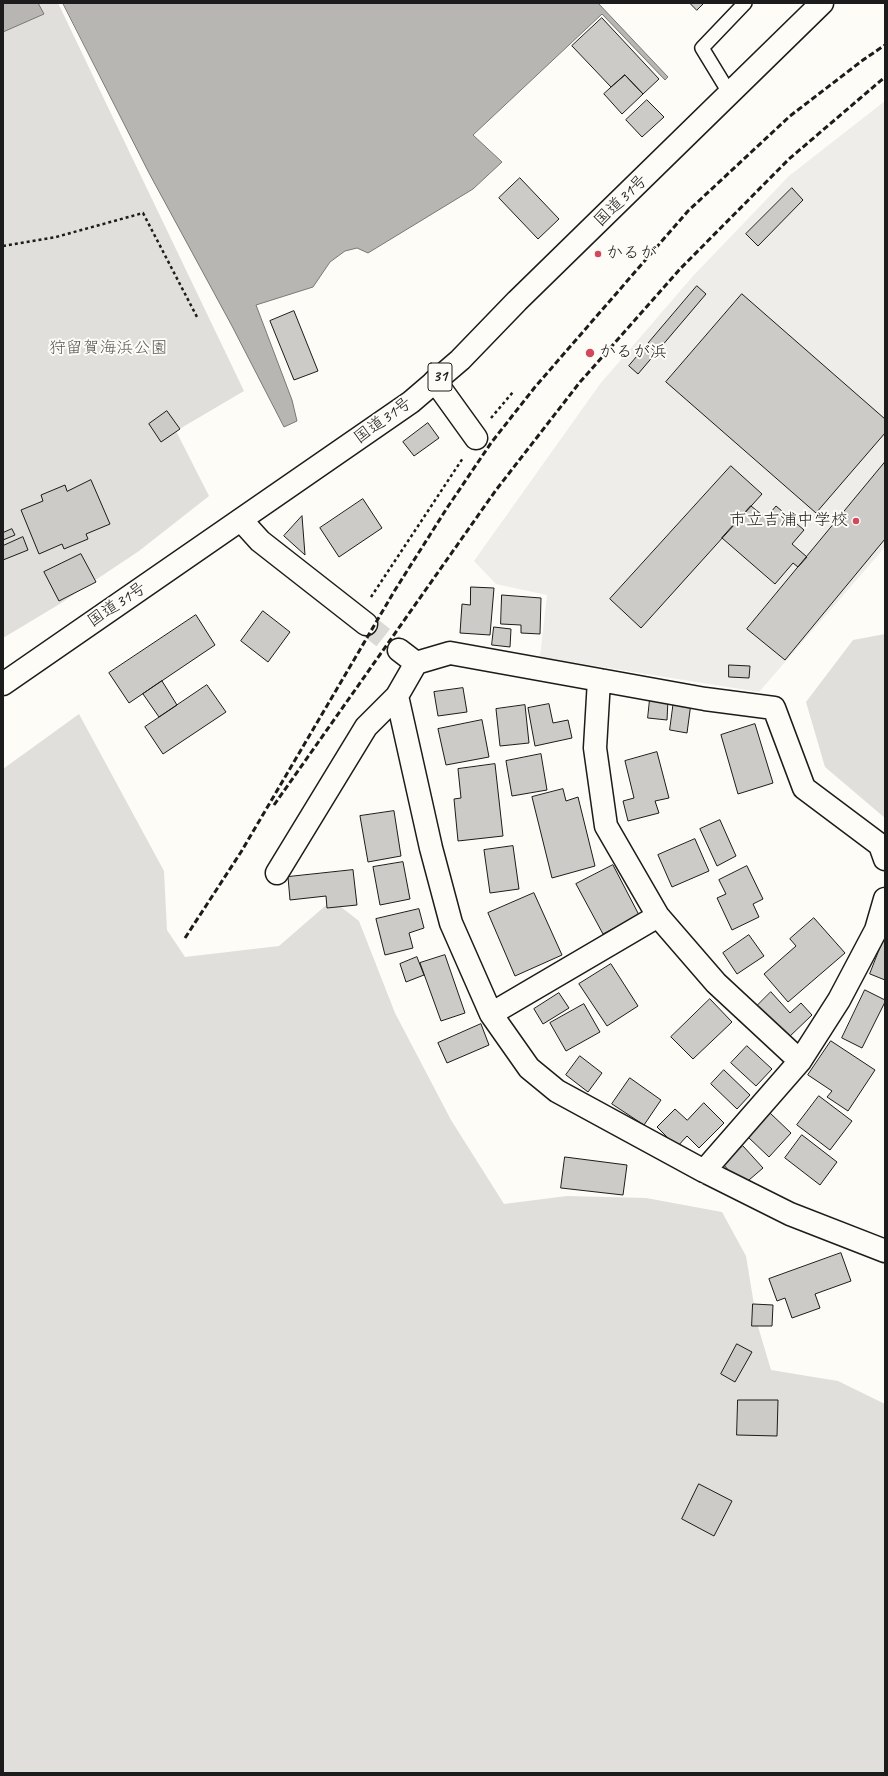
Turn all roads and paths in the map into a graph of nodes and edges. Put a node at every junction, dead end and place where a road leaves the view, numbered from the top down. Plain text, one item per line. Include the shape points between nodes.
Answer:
1 (745, 3) edge
2 (822, 3) edge
3 (730, 94) junction
4 (3, 246) edge
5 (197, 317) dead end
6 (435, 381) junction
7 (513, 392) dead end
8 (476, 438) junction
9 (241, 520) junction
10 (362, 621) joint
11 (399, 650) tunnel mouth
12 (416, 663) junction
13 (599, 680) junction
14 (3, 684) edge
15 (397, 696) junction
16 (885, 859) edge
17 (277, 873) dead end
18 (885, 899) edge
19 (658, 916) junction
20 (491, 1014) junction
21 (800, 1061) junction
22 (704, 1171) junction
23 (885, 1251) edge

1 - 3 lane via 702,48
2 - 3 main road, 国道31号 / 31
3 - 6 main road, 国道31号 / 31 via 460,360
4 - 5 path via 56,237 143,213
6 - 8 main road
6 - 9 main road, 国道31号 / 31 via 411,402
7 - 8 path
8 - 10 path
9 - 10 main road via 260,542
9 - 14 main road, 国道31号 / 31
11 - 12 main road
12 - 13 main road via 450,653
12 - 15 main road
13 - 16 main road via 705,699 774,708 804,788 880,845
13 - 19 main road via 595,748 606,826
15 - 17 main road via 366,727
15 - 20 main road via 431,848 451,923
18 - 21 main road via 876,930 846,986
19 - 20 main road
19 - 21 main road via 716,983
20 - 22 main road via 528,1068 557,1090
21 - 22 main road
22 - 23 main road via 790,1214

